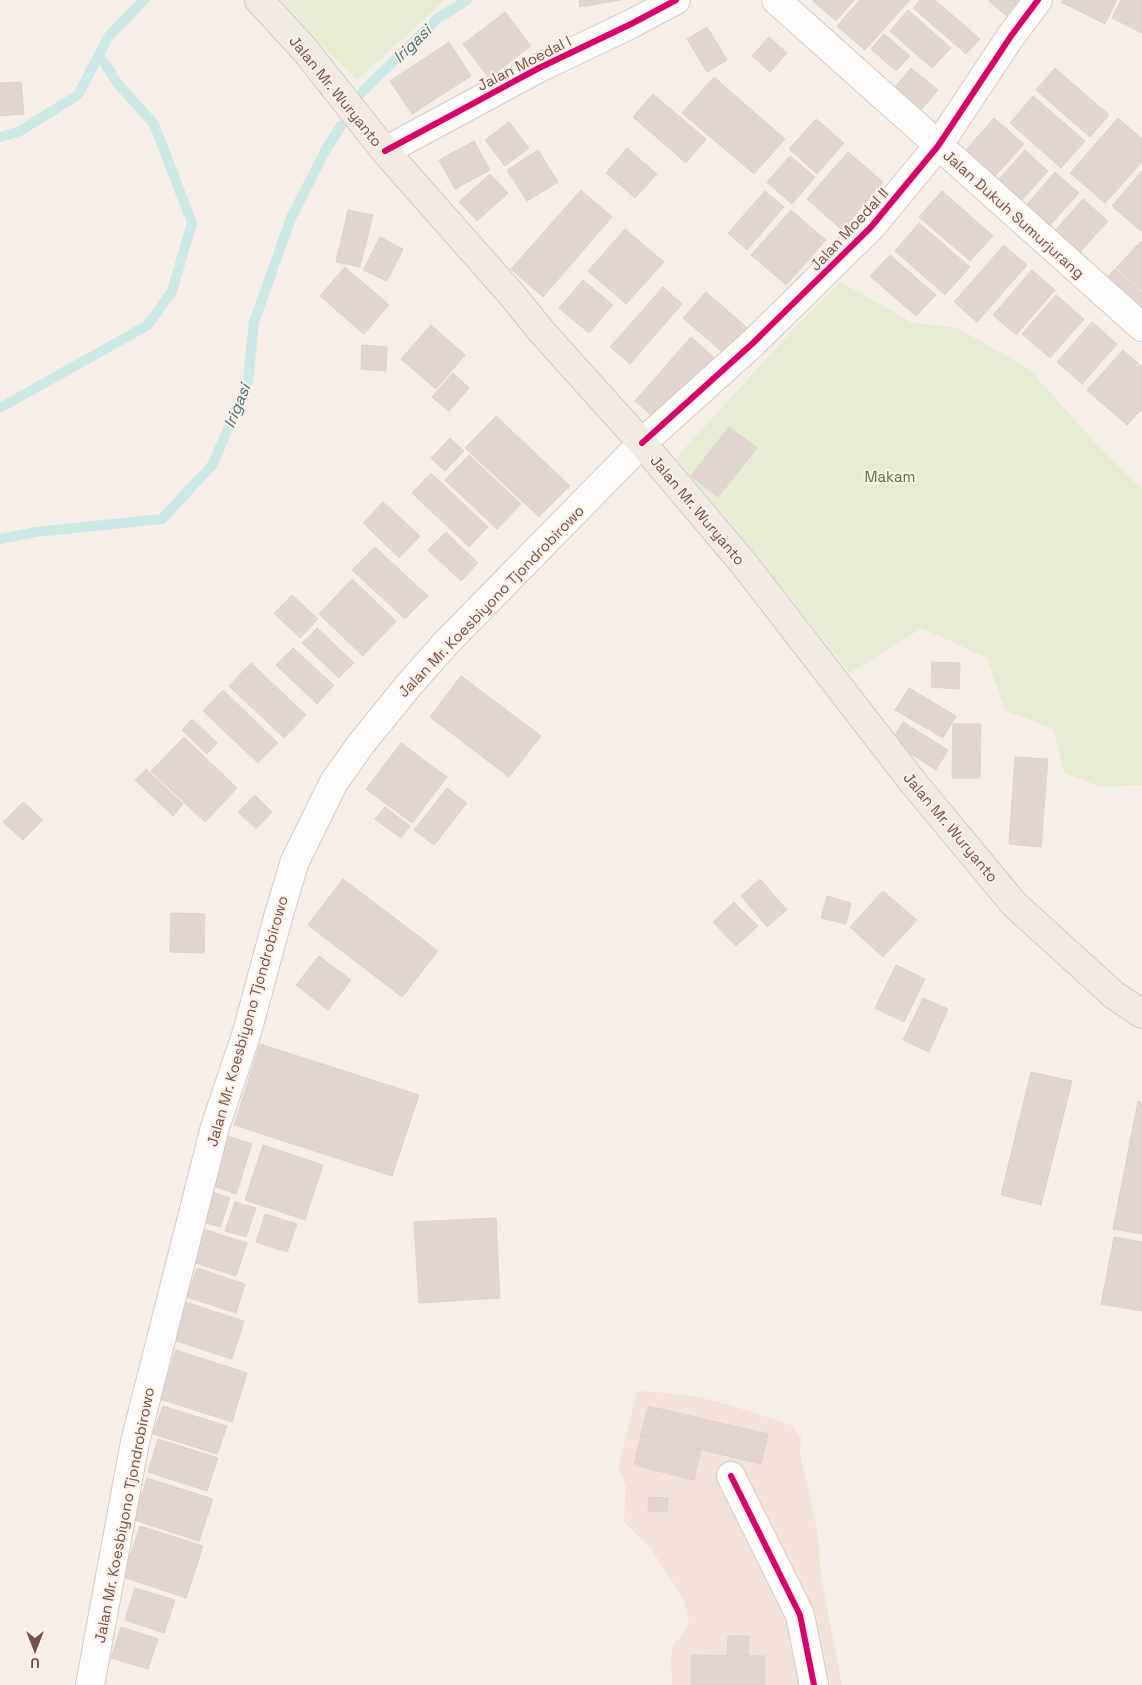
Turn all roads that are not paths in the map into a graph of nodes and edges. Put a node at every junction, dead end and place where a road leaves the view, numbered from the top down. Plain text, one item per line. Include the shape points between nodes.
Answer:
1 (259, 0) edge
2 (676, 0) edge
3 (776, 0) edge
4 (1038, 0) edge
5 (938, 146) junction
6 (384, 151) junction
7 (1142, 327) edge
8 (642, 443) junction
9 (1142, 1014) edge
10 (731, 1476) dead end
11 (90, 1685) edge
12 (814, 1685) edge

1 - 6 main road, Jalan Mr. Wuryanto via 305,50
2 - 6 street, Jalan Moedal I
3 - 5 street, Jalan Dukuh Sumurjurang
4 - 5 street, Jalan Moedal II
5 - 7 street, Jalan Dukuh Sumurjurang
5 - 8 street, Jalan Moedal II via 871,227 753,343
6 - 8 main road, Jalan Mr. Wuryanto
8 - 9 main road, Jalan Mr. Wuryanto via 744,564 912,781 1014,904 1114,995
8 - 11 street, Jalan Mr. Koesbiyono Tjondrobirowo via 408,686 334,782 295,861 247,1032 215,1127 138,1433
10 - 12 street via 800,1615

